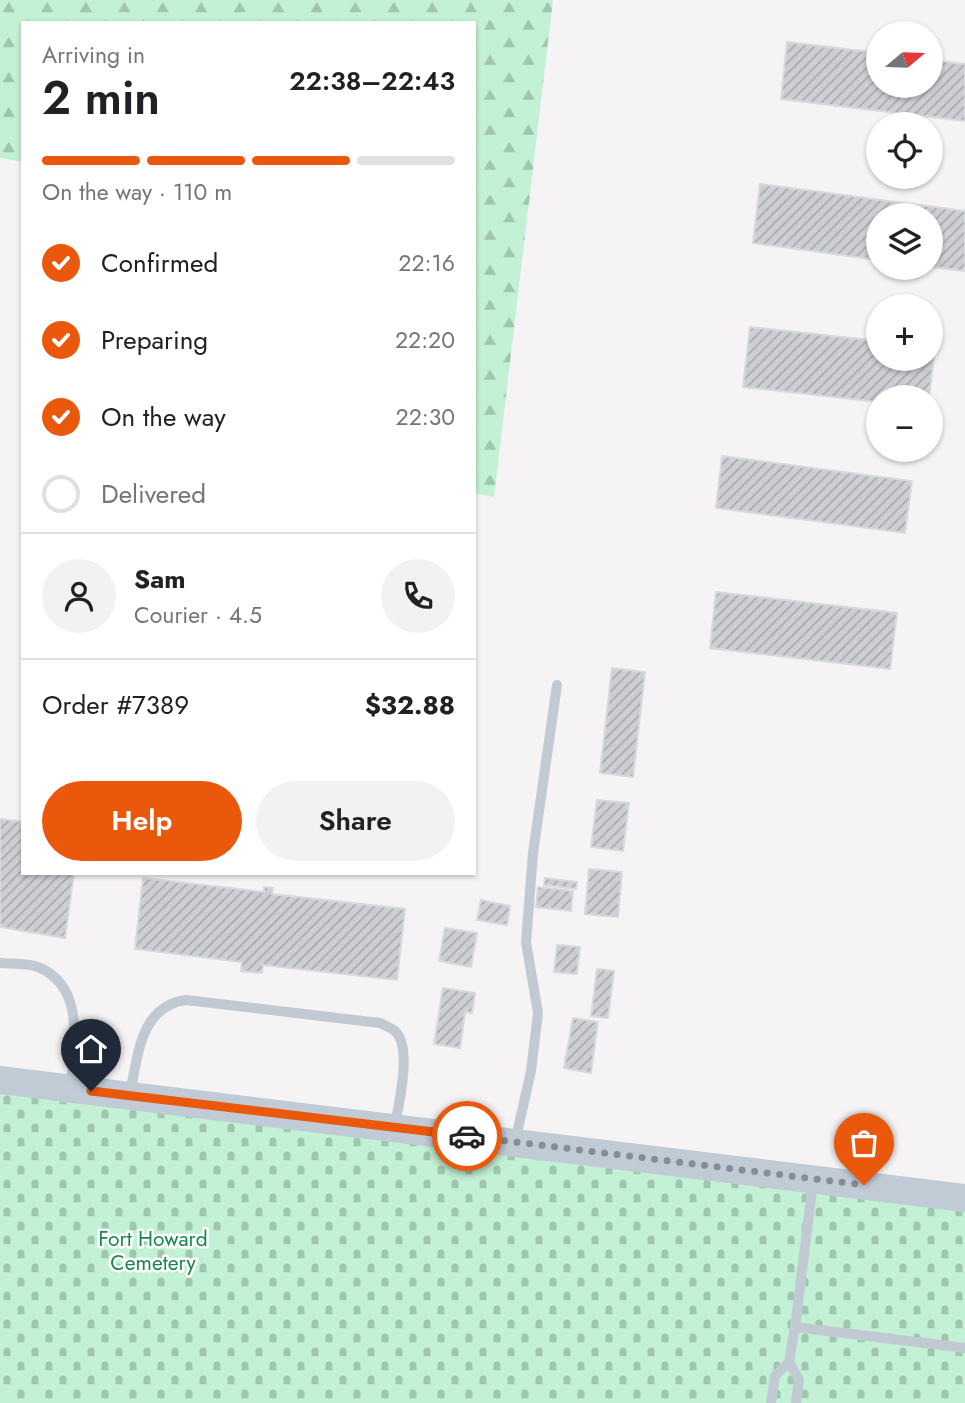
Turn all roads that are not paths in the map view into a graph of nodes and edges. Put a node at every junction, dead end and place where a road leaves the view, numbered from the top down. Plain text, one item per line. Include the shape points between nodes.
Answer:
1 (557, 685) dead end
2 (0, 962) edge
3 (0, 1080) edge
4 (71, 1089) junction
5 (130, 1095) junction
6 (395, 1128) junction
7 (515, 1142) junction
8 (814, 1179) junction
9 (965, 1198) edge
10 (795, 1327) junction
11 (965, 1348) edge
12 (789, 1362) junction
13 (771, 1403) edge
14 (796, 1403) edge

1 - 7 lane via 533,853 526,942 538,1013
2 - 4 lane via 36,966 60,980 71,1001 74,1023
3 - 4 main road
4 - 5 main road
5 - 6 main road
5 - 6 lane via 148,1024 159,1009 173,1002 380,1023 395,1031 404,1057
6 - 7 main road
7 - 8 main road
8 - 9 main road
8 - 10 lane
10 - 11 lane
10 - 12 lane
12 - 13 lane via 775,1376
12 - 14 lane via 799,1380

